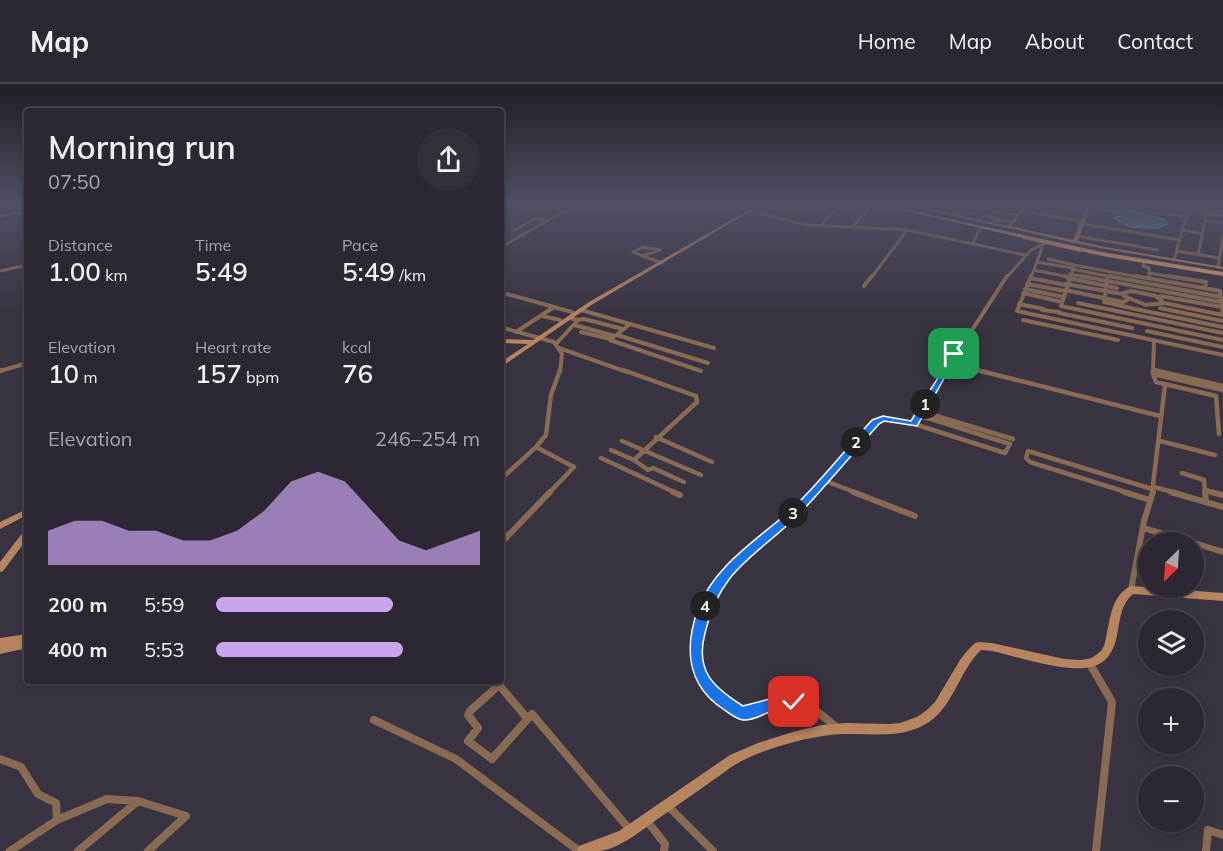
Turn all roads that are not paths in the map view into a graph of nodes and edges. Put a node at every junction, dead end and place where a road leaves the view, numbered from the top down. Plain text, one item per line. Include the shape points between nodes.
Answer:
1 (696, 240) edge
2 (899, 240) edge
3 (953, 240) edge
4 (975, 240) edge
5 (1042, 240) edge
6 (1042, 240) edge
7 (1043, 240) edge
8 (1056, 240) edge
9 (1073, 240) edge
10 (1074, 240) edge
11 (1104, 240) edge
12 (1150, 240) edge
13 (1180, 240) edge
14 (1201, 240) edge
15 (1222, 240) edge
16 (1048, 241) junction
17 (973, 244) junction
18 (1071, 244) junction
19 (1039, 245) junction
20 (1147, 248) junction
21 (1158, 250) dead end
22 (1177, 251) junction
23 (642, 255) junction
24 (1025, 255) junction
25 (1198, 255) junction
26 (1220, 258) junction
27 (1048, 259) dead end
28 (1174, 260) junction
29 (661, 262) junction
30 (1037, 262) junction
31 (1144, 264) junction
32 (24, 266) edge
33 (1221, 268) edge
34 (1034, 270) junction
35 (0, 271) edge
36 (1223, 275) edge
37 (1137, 276) junction
38 (1031, 277) junction
39 (1107, 278) junction
40 (1145, 280) junction
41 (1089, 281) junction
42 (1187, 283) junction
43 (1124, 284) junction
44 (1182, 284) junction
45 (1067, 285) junction
46 (1166, 285) junction
47 (864, 286) dead end
48 (1025, 289) junction
49 (1104, 291) junction
50 (1143, 292) junction
51 (507, 294) dead end
52 (1183, 295) junction
53 (1199, 295) junction
54 (1159, 296) junction
55 (1040, 297) joint
56 (1104, 298) junction
57 (1049, 299) joint
58 (1127, 300) junction
59 (1164, 303) junction
60 (1019, 304) junction
61 (1141, 304) junction
62 (1184, 306) junction
63 (554, 307) junction
64 (1158, 307) junction
65 (1222, 307) edge
66 (1102, 308) junction
67 (1040, 309) junction
68 (580, 310) junction
69 (1201, 310) junction
70 (1115, 311) joint
71 (1169, 311) joint
72 (1140, 312) junction
73 (1059, 313) junction
74 (1095, 313) junction
75 (1125, 313) joint
76 (1075, 314) junction
77 (571, 315) junction
78 (1101, 315) junction
79 (542, 316) junction
80 (1203, 317) junction
81 (560, 320) junction
82 (578, 320) junction
83 (1023, 320) dead end
84 (1059, 320) junction
85 (1094, 320) junction
86 (1132, 322) junction
87 (1168, 322) joint
88 (1074, 323) junction
89 (1140, 323) junction
90 (630, 324) junction
91 (1044, 324) joint
92 (1147, 324) junction
93 (1182, 324) junction
94 (574, 325) junction
95 (1095, 327) junction
96 (1223, 327) edge
97 (1132, 328) junction
98 (1199, 328) joint
99 (507, 329) dead end
100 (623, 329) junction
101 (1058, 330) junction
102 (1071, 330) joint
103 (1147, 331) junction
104 (516, 332) junction
105 (581, 332) dead end
106 (1183, 332) junction
107 (1190, 333) junction
108 (1223, 333) edge
109 (1132, 335) junction
110 (1165, 335) joint
111 (614, 336) junction
112 (1096, 336) junction
113 (1175, 337) joint
114 (1108, 338) dead end
115 (1147, 339) junction
116 (533, 340) junction
117 (1154, 340) junction
118 (1191, 340) junction
119 (1223, 340) edge
120 (504, 341) edge
121 (1095, 342) dead end
122 (558, 346) junction
123 (1223, 347) edge
124 (714, 348) dead end
125 (1192, 348) junction
126 (1223, 355) edge
127 (504, 361) edge
128 (708, 363) dead end
129 (948, 363) junction
130 (24, 364) edge
131 (0, 371) edge
132 (701, 371) dead end
133 (1153, 372) junction
134 (1165, 385) junction
135 (1223, 388) edge
136 (1216, 396) junction
137 (1223, 397) edge
138 (920, 413) junction
139 (1160, 416) junction
140 (932, 417) junction
141 (914, 424) junction
142 (1219, 434) dead end
143 (656, 437) junction
144 (1013, 439) dead end
145 (622, 441) dead end
146 (1160, 441) junction
147 (536, 447) junction
148 (611, 450) dead end
149 (642, 450) junction
150 (1215, 455) dead end
151 (601, 458) dead end
152 (634, 460) junction
153 (712, 462) dead end
154 (1182, 473) dead end
155 (701, 475) dead end
156 (504, 476) edge
157 (823, 480) junction
158 (684, 482) dead end
159 (1153, 488) junction
160 (1205, 490) junction
161 (680, 495) dead end
162 (1223, 495) edge
163 (1150, 500) junction
164 (1206, 502) junction
165 (1223, 507) edge
166 (24, 514) edge
167 (915, 516) dead end
168 (0, 526) edge
169 (1143, 528) junction
170 (1157, 532) edge
171 (24, 537) edge
172 (504, 540) edge
173 (1204, 546) edge
174 (1223, 552) edge
175 (0, 569) edge
176 (1131, 590) junction
177 (1223, 597) edge
178 (24, 638) edge
179 (0, 642) edge
180 (24, 645) edge
181 (0, 650) edge
182 (1090, 664) junction
183 (527, 718) junction
184 (374, 720) dead end
185 (837, 728) junction
186 (0, 759) edge
187 (138, 801) junction
188 (668, 806) junction
189 (57, 820) junction
190 (647, 820) junction
191 (631, 831) junction
192 (1223, 835) edge
193 (10, 851) edge
194 (78, 851) edge
195 (148, 851) edge
196 (579, 851) edge
197 (584, 851) edge
198 (664, 851) edge
199 (713, 851) edge
200 (1096, 851) edge
201 (1206, 851) edge

1 - 29 main road
2 - 47 street
3 - 17 street
4 - 17 street
5 - 16 main road
6 - 16 main road
7 - 16 main road
8 - 18 main road
9 - 18 main road
10 - 18 main road
11 - 20 street
12 - 20 street
13 - 22 street
14 - 25 street
15 - 26 street
16 - 18 main road
16 - 19 street
17 - 24 street
18 - 28 main road
18 - 31 main road
18 - 33 main road
18 - 36 main road
19 - 24 street
19 - 30 street
20 - 21 street
22 - 25 street
22 - 28 street
23 - 23 street via 656,253 661,250 643,247 633,252
23 - 29 street
24 - 129 street
25 - 26 street
26 - 33 street
27 - 45 street
28 - 33 main road
29 - 68 main road
29 - 77 main road
30 - 34 street
30 - 45 street via 1059,266
31 - 36 main road
31 - 37 street via 1138,267
31 - 40 street via 1149,268
32 - 35 street
34 - 38 street
34 - 45 street via 1056,275
37 - 40 street
37 - 43 street
38 - 45 street
38 - 48 street
39 - 41 street
39 - 41 street
39 - 43 street
39 - 43 street
39 - 43 street via 1117,288
39 - 49 street
40 - 43 street
40 - 46 street
40 - 46 street
40 - 50 street
41 - 45 street
41 - 45 street
41 - 45 street
41 - 45 street
41 - 49 street
41 - 56 street
42 - 44 street
42 - 46 street
42 - 53 street
43 - 49 street
43 - 50 street
43 - 58 street
44 - 46 street
44 - 52 street
45 - 48 street
45 - 48 street
45 - 57 street
45 - 66 street via 1078,303
45 - 73 street
45 - 76 street
46 - 52 street
46 - 52 street
46 - 54 street
48 - 55 street
48 - 60 street
49 - 56 street
50 - 54 street
51 - 63 street
52 - 53 street
52 - 53 street
52 - 62 street
53 - 65 street
53 - 65 street
53 - 65 street via 1204,286 1220,291
53 - 69 street
54 - 59 street
55 - 57 street
56 - 58 street via 1124,303
56 - 72 street via 1107,303
58 - 61 street
59 - 62 street
59 - 64 street
60 - 67 street
60 - 67 street via 1017,310
61 - 64 street
61 - 72 street
62 - 69 street
63 - 77 street
63 - 79 street
64 - 71 street
65 - 69 street
65 - 80 street
66 - 70 street
66 - 78 street
67 - 73 street
67 - 84 street
68 - 77 main road
68 - 90 street
69 - 80 street
70 - 75 street
71 - 80 street
72 - 75 street
72 - 87 street
72 - 89 street
72 - 96 street
73 - 76 street
73 - 84 street
74 - 76 street
74 - 78 street
74 - 85 street
76 - 85 street
76 - 88 street
77 - 81 main road
77 - 82 street
77 - 116 main road
78 - 86 street
79 - 81 street
79 - 104 street
81 - 116 main road
82 - 94 street
82 - 100 street
83 - 91 street
84 - 88 street
84 - 101 street
85 - 95 street
85 - 97 street
86 - 89 street
86 - 97 street
87 - 93 street
88 - 95 street
89 - 92 street
90 - 100 street
90 - 124 street
91 - 101 street
92 - 103 street
92 - 106 street
93 - 98 street
93 - 106 street
94 - 111 street
94 - 122 street
95 - 109 street
95 - 112 street
97 - 109 street
98 - 108 street
99 - 104 street
100 - 111 street
101 - 102 street
102 - 112 street
103 - 110 street
103 - 115 street
104 - 116 street
105 - 111 street
106 - 107 street
107 - 118 street
107 - 119 street
109 - 115 street
110 - 113 street
111 - 128 street
111 - 132 street
112 - 114 street
112 - 121 street
113 - 118 street
115 - 117 street
116 - 120 main road
116 - 122 street
116 - 127 main road
117 - 125 street
117 - 133 street
118 - 123 street
118 - 125 street
122 - 143 street via 696,396 698,402
122 - 147 street via 562,365 551,395 546,435
125 - 126 street
129 - 138 street
129 - 139 street
130 - 131 street
133 - 134 street via 1154,381
133 - 135 street
134 - 136 street
134 - 139 street
136 - 137 street
136 - 142 street
138 - 140 street
138 - 141 street
139 - 146 street
140 - 141 street via 1010,444 1005,453
140 - 144 street
141 - 157 street via 879,419
143 - 149 street
143 - 153 street
145 - 149 street
146 - 150 street
146 - 159 street
147 - 156 street
147 - 172 street via 574,467
148 - 152 street
149 - 152 street
149 - 155 street
151 - 161 street
152 - 158 street via 648,470 653,468
154 - 160 street via 1203,479
157 - 167 street
157 - 185 street via 721,579 704,610 695,647 700,675 724,704 750,713 777,703 801,703
159 - 163 street
159 - 163 street via 1028,452 1028,461
159 - 164 street
160 - 162 street
160 - 164 street
163 - 169 street
164 - 165 street
166 - 168 main road
169 - 170 street
169 - 176 street
171 - 175 main road
173 - 174 street
176 - 177 main road
176 - 182 main road via 1119,606 1106,652
178 - 179 main road
180 - 181 main road
182 - 185 main road via 1058,662 996,646 979,646 969,655 938,708 921,721 902,728
182 - 200 street via 1112,701
183 - 183 street via 492,759 468,741 478,728 468,716 470,711 499,685
183 - 191 street via 534,716
184 - 196 street via 456,759
185 - 188 main road via 749,752
186 - 189 street via 23,766 38,794 56,803
187 - 189 street via 107,799
187 - 194 street
187 - 195 street via 186,816
188 - 190 main road
188 - 199 street
189 - 193 street
190 - 191 main road
190 - 198 street via 665,844
191 - 197 main road
192 - 201 street via 1208,830

